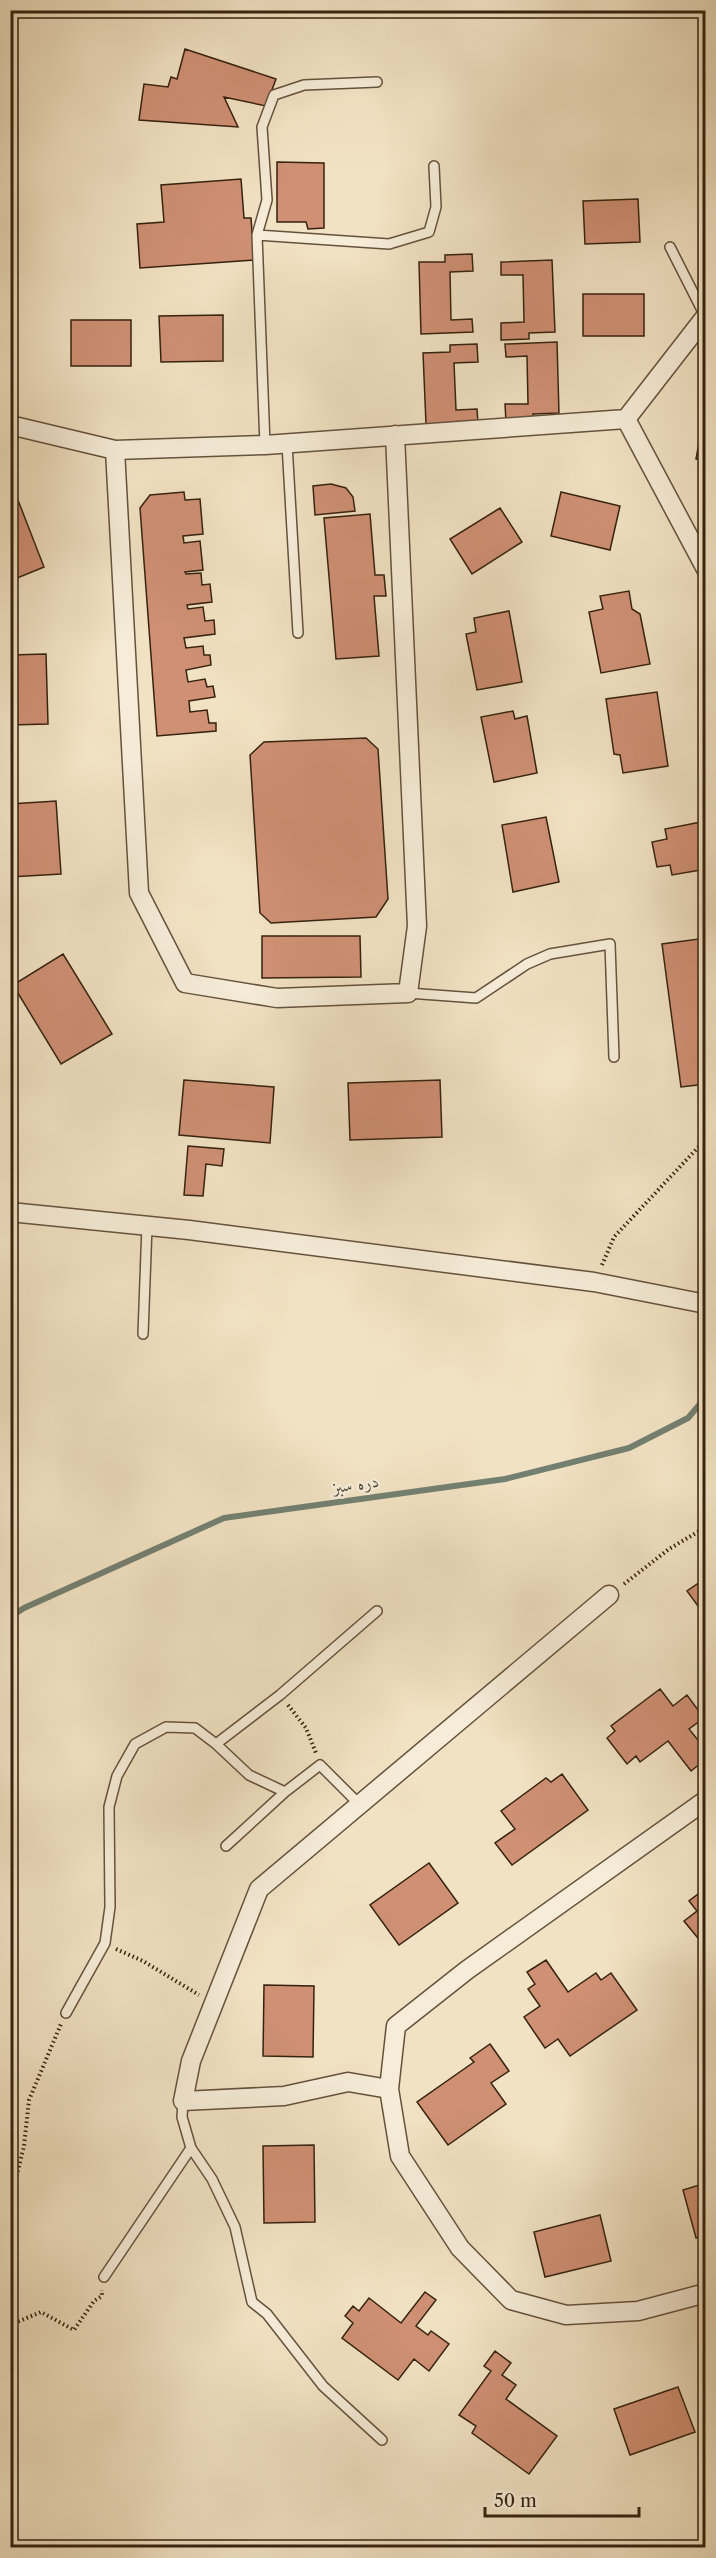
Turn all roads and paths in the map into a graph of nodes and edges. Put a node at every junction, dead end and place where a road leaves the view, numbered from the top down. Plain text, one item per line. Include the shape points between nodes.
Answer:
1 (377, 82) dead end
2 (434, 166) dead end
3 (257, 235) junction
4 (670, 247) dead end
5 (705, 316) edge
6 (626, 419) junction
7 (10, 425) edge
8 (395, 435) junction
9 (287, 444) junction
10 (265, 445) junction
11 (114, 450) junction
12 (705, 569) edge
13 (298, 633) dead end
14 (408, 993) junction
15 (614, 1056) dead end
16 (705, 1139) edge
17 (10, 1212) edge
18 (147, 1226) junction
19 (594, 1282) junction
20 (705, 1304) edge
21 (143, 1334) dead end
22 (705, 1527) edge
23 (609, 1595) joint
24 (377, 1611) dead end
25 (280, 1695) junction
26 (216, 1744) junction
27 (320, 1765) junction
28 (285, 1792) junction
29 (705, 1800) edge
30 (359, 1804) junction
31 (226, 1846) dead end
32 (105, 1943) junction
33 (213, 2003) junction
34 (66, 2013) joint
35 (389, 2090) junction
36 (183, 2101) junction
37 (190, 2148) junction
38 (10, 2242) edge
39 (104, 2277) joint
40 (705, 2294) edge
41 (10, 2325) edge
42 (382, 2440) dead end

1 - 3 lane via 304,85 274,95 262,128 267,200
2 - 3 lane via 435,207 429,232 388,244
3 - 10 lane
4 - 5 lane
5 - 6 street
6 - 8 street
6 - 12 street
7 - 11 street
8 - 9 street
8 - 14 street via 417,926
9 - 10 street
9 - 13 lane
10 - 11 street
11 - 14 street via 139,893 185,983 277,998
14 - 15 lane via 476,998 527,964 550,954 610,944
16 - 19 path via 614,1237
17 - 18 street
18 - 19 street
18 - 21 lane
19 - 20 street
22 - 23 path
23 - 30 street
24 - 25 lane
25 - 26 lane
25 - 27 path via 306,1728
26 - 28 lane via 249,1775
26 - 32 lane via 195,1728 166,1727 135,1744 117,1776 109,1807 110,1906
27 - 28 lane
27 - 30 lane
28 - 31 lane
29 - 35 street via 467,1970 396,2026
30 - 33 street via 259,1889
32 - 33 path
32 - 34 lane
33 - 36 street via 191,2061
34 - 38 path via 29,2100 24,2146 13,2190
35 - 36 street via 348,2082 284,2096
35 - 40 street via 400,2156 460,2248 511,2300 566,2315 638,2311
36 - 37 lane via 182,2117
37 - 39 lane
37 - 42 lane via 212,2179 235,2228 252,2302 267,2314 323,2386
39 - 41 path via 102,2296 74,2330 41,2312

